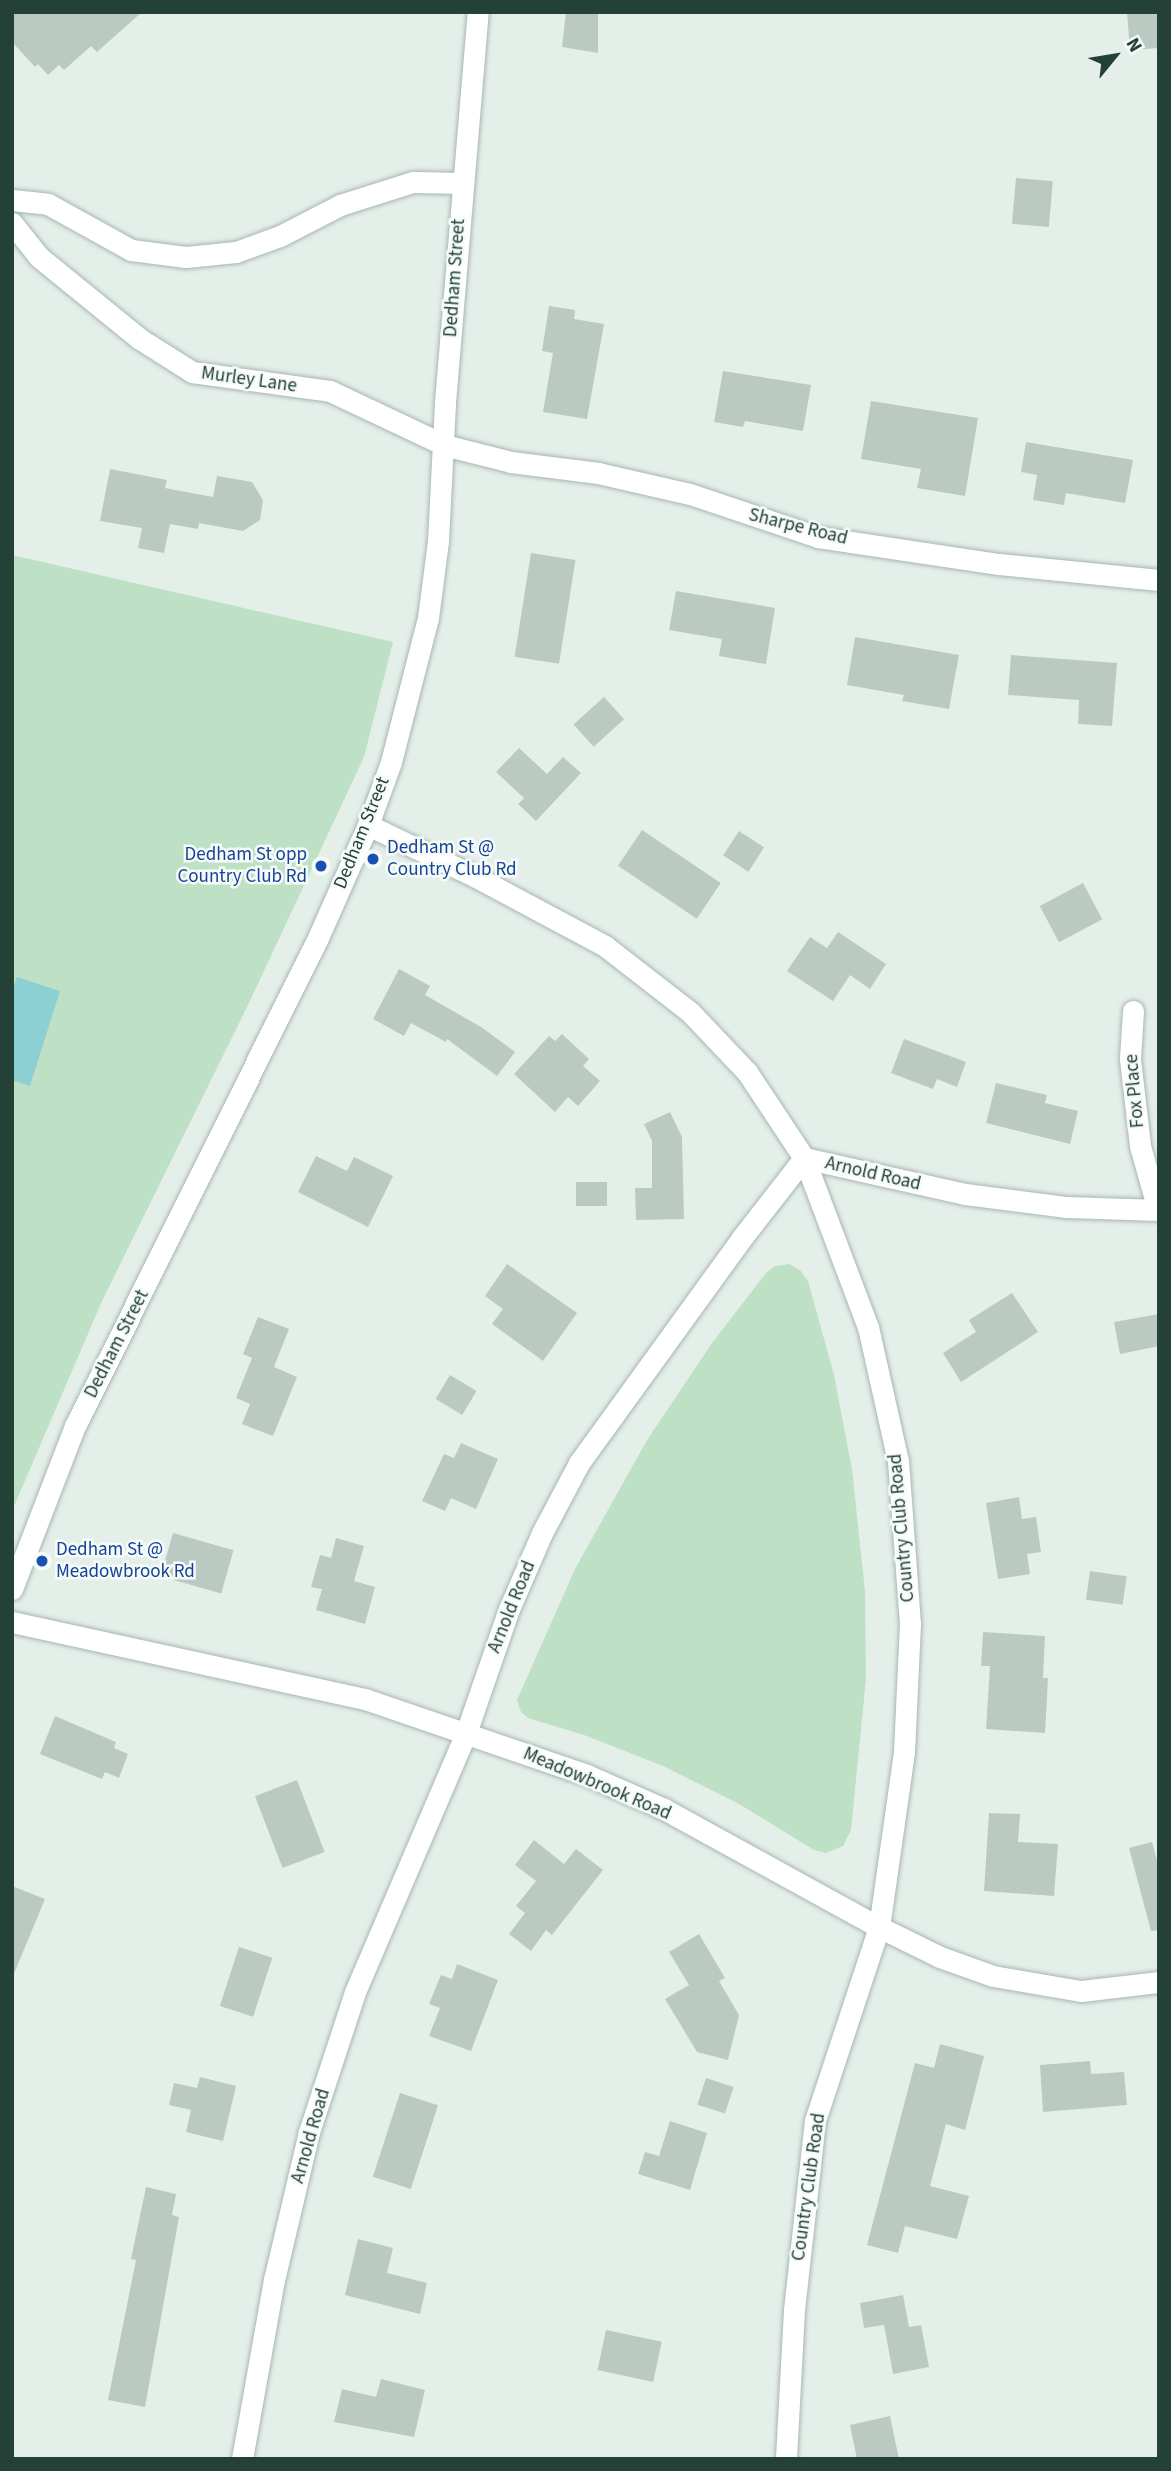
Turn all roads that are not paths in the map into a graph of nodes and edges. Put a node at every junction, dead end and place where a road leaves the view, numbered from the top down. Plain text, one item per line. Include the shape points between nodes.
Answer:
1 (478, 12) edge
2 (463, 183) junction
3 (12, 200) edge
4 (12, 223) edge
5 (444, 445) junction
6 (1159, 580) edge
7 (368, 825) junction
8 (1133, 1012) dead end
9 (804, 1158) junction
10 (1159, 1210) edge
11 (12, 1590) edge
12 (12, 1622) edge
13 (466, 1733) junction
14 (879, 1927) junction
15 (1159, 1982) edge
16 (242, 2459) edge
17 (786, 2459) edge

1 - 2 street, Dedham Street
2 - 3 street via 413,182 340,205 280,236 236,252 186,257 131,250 48,204
2 - 5 street, Dedham Street
4 - 5 street, Murley Lane via 39,257 140,339 192,372 330,391
5 - 6 street, Sharpe Road via 690,495 818,537 999,564
5 - 7 street, Dedham Street via 428,618 390,762
7 - 9 street, Country Club Road via 606,946 690,1012 747,1072
7 - 11 street, Dedham Street via 317,940 75,1426
8 - 10 street, Fox Place via 1130,1059 1140,1146
9 - 10 street, Arnold Road via 965,1194 1067,1207
9 - 13 street, Arnold Road via 579,1463 509,1609
9 - 14 street, Country Club Road via 867,1327 898,1461 911,1624 904,1752
12 - 13 street, Meadowbrook Road via 365,1699
13 - 14 street, Meadowbrook Road via 587,1775 664,1810
13 - 16 street, Arnold Road via 355,1992 309,2132 274,2280
14 - 15 street, Meadowbrook Road via 993,1976 1081,1991
14 - 17 street, Country Club Road via 816,2120 794,2310

